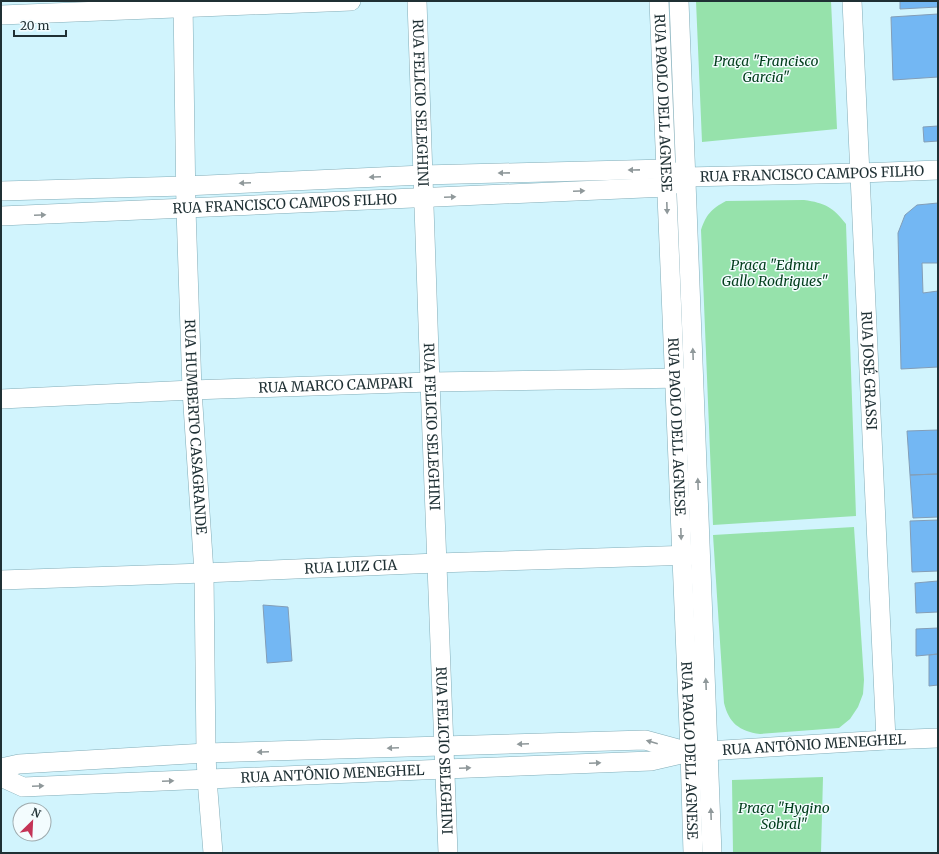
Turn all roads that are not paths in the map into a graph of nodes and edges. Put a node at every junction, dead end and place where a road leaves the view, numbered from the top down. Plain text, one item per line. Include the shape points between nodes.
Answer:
1 (351, 1) edge
2 (417, 1) edge
3 (659, 1) edge
4 (679, 1) edge
5 (852, 1) edge
6 (184, 5) edge
7 (1, 15) edge
8 (938, 170) edge
9 (860, 173) junction
10 (423, 175) junction
11 (686, 177) junction
12 (666, 178) junction
13 (185, 186) junction
14 (1, 192) edge
15 (424, 198) junction
16 (186, 209) junction
17 (1, 216) edge
18 (674, 378) junction
19 (694, 378) junction
20 (430, 382) junction
21 (192, 390) junction
22 (1, 399) edge
23 (701, 555) junction
24 (682, 556) junction
25 (437, 563) junction
26 (204, 573) junction
27 (1, 580) edge
28 (938, 738) edge
29 (886, 740) junction
30 (444, 746) junction
31 (709, 751) junction
32 (690, 752) junction
33 (206, 753) junction
34 (1, 768) edge
35 (445, 769) junction
36 (1, 777) edge
37 (207, 779) junction
38 (213, 853) edge
39 (448, 853) edge
40 (693, 853) edge
41 (712, 853) edge

1 - 6 street
2 - 10 street, RUA FELICIO SELEGHINI
3 - 12 street, RUA PAOLO DELL AGNESE
4 - 11 street, RUA PAOLO DELL AGNESE
5 - 9 street, RUA JOSÉ GRASSI
6 - 7 street
6 - 13 street, RUA HUMBERTO CASAGRANDE
8 - 9 street, RUA FRANCISCO CAMPOS FILHO
9 - 11 street, RUA FRANCISCO CAMPOS FILHO
9 - 29 street, RUA JOSÉ GRASSI
12 -> 10 street, RUA FRANCISCO CAMPOS FILHO
10 -> 13 street, RUA FRANCISCO CAMPOS FILHO
10 - 15 street, RUA FELICIO SELEGHINI
11 - 12 street, RUA FRANCISCO CAMPOS FILHO
19 -> 11 street, RUA PAOLO DELL AGNESE
15 -> 12 street, RUA FRANCISCO CAMPOS FILHO
12 -> 18 street, RUA PAOLO DELL AGNESE
13 - 14 street, RUA FRANCISCO CAMPOS FILHO
13 - 16 street, RUA HUMBERTO CASAGRANDE
15 - 16 street, RUA FRANCISCO CAMPOS FILHO
15 - 20 street, RUA FELICIO SELEGHINI
17 -> 16 street, RUA FRANCISCO CAMPOS FILHO
16 - 21 street, RUA HUMBERTO CASAGRANDE
18 - 19 street, RUA MARCO CAMPARI
18 - 20 street, RUA MARCO CAMPARI
18 -> 24 street, RUA PAOLO DELL AGNESE
23 -> 19 street, RUA PAOLO DELL AGNESE
20 - 21 street, RUA MARCO CAMPARI
20 - 25 street, RUA FELICIO SELEGHINI
21 - 22 street, RUA MARCO CAMPARI
21 - 26 street, RUA HUMBERTO CASAGRANDE
23 - 24 street, RUA LUIZ CIA
31 -> 23 street, RUA PAOLO DELL AGNESE
24 - 25 street, RUA LUIZ CIA
24 - 32 street, RUA PAOLO DELL AGNESE
25 - 26 street, RUA LUIZ CIA
25 - 30 street, RUA FELICIO SELEGHINI
26 - 27 street, RUA LUIZ CIA
26 - 33 street, RUA HUMBERTO CASAGRANDE
28 - 29 street, RUA ANTÔNIO MENEGHEL
29 - 31 street, RUA ANTÔNIO MENEGHEL
32 -> 30 street, RUA ANTÔNIO MENEGHEL via 645,740
30 -> 33 street, RUA ANTÔNIO MENEGHEL
30 - 35 street, RUA FELICIO SELEGHINI
31 - 32 street, RUA ANTÔNIO MENEGHEL
41 -> 31 street, RUA PAOLO DELL AGNESE
35 -> 32 street, RUA ANTÔNIO MENEGHEL via 651,761
32 - 40 street, RUA PAOLO DELL AGNESE
33 - 34 street, RUA ANTÔNIO MENEGHEL via 19,764
33 - 37 street, RUA HUMBERTO CASAGRANDE
35 - 37 street, RUA ANTÔNIO MENEGHEL
35 - 39 street, RUA FELICIO SELEGHINI
36 -> 37 street, RUA ANTÔNIO MENEGHEL via 23,787
37 - 38 street, RUA HUMBERTO CASAGRANDE

